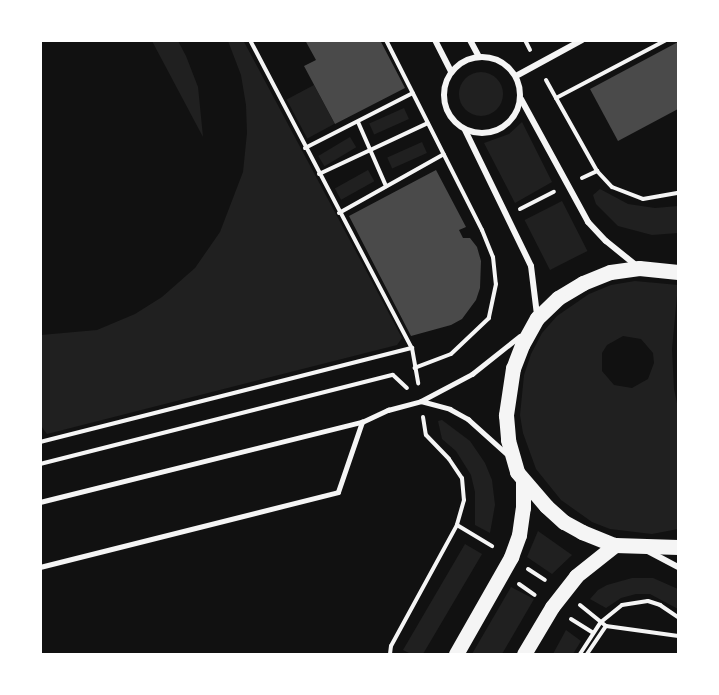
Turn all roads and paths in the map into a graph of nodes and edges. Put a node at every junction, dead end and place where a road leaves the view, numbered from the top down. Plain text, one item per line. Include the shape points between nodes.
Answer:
1 (386, 40) edge
2 (435, 40) edge
3 (470, 40) edge
4 (582, 40) edge
5 (666, 40) edge
6 (479, 57) junction
7 (451, 72) junction
8 (516, 76) junction
9 (413, 93) junction
10 (521, 99) junction
11 (358, 122) junction
12 (428, 123) junction
13 (465, 130) junction
14 (305, 148) dead end
15 (371, 150) junction
16 (444, 153) junction
17 (597, 171) dead end
18 (319, 174) dead end
19 (386, 186) junction
20 (339, 213) dead end
21 (639, 267) junction
22 (675, 269) edge
23 (533, 324) junction
24 (412, 348) dead end
25 (415, 368) dead end
26 (421, 401) junction
27 (362, 422) junction
28 (40, 442) edge
29 (512, 459) junction
30 (40, 464) edge
31 (524, 482) junction
32 (40, 502) edge
33 (457, 525) dead end
34 (615, 545) junction
35 (678, 547) edge
36 (643, 548) junction
37 (40, 567) edge
38 (678, 567) edge
39 (678, 617) edge
40 (606, 626) dead end
41 (390, 654) edge
42 (456, 654) edge
43 (524, 654) edge
44 (580, 654) edge
45 (587, 654) edge

1 - 9 path
2 - 7 street
3 - 6 street
4 - 8 street
5 - 17 path via 556,98
6 - 7 street via 464,61
6 - 8 street via 500,61
7 - 13 street via 444,104 448,115
8 - 10 street
9 - 11 path
9 - 12 path
10 - 13 street via 514,117 501,129 483,134
10 - 21 street via 588,222
11 - 14 path
11 - 15 path
12 - 15 path
12 - 16 path
13 - 23 street via 531,266
15 - 18 path
15 - 19 path
16 - 19 path
16 - 25 path via 493,257 496,284 489,318 451,354
19 - 20 path
21 - 22 main road
21 - 23 main road via 610,272 583,283 558,298
23 - 26 lane via 472,374
23 - 29 main road via 513,368 507,394
24 - 28 path
26 - 27 lane
26 - 29 lane via 468,419
26 - 30 path via 393,375
27 - 32 lane
27 - 37 lane via 338,492
29 - 31 main road
31 - 34 main road via 564,522
31 - 42 main road via 524,508 511,557
33 - 41 path
34 - 36 main road
34 - 43 main road via 576,576
35 - 36 main road
36 - 38 street
39 - 44 path via 660,605 634,601 610,612
40 - 45 path

